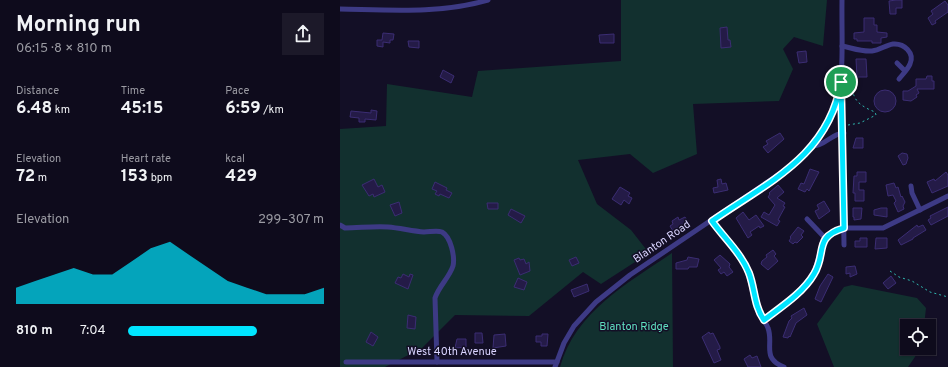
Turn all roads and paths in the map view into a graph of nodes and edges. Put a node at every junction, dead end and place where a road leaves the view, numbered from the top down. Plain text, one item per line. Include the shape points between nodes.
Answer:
1 (488, 0) edge
2 (842, 0) edge
3 (340, 9) edge
4 (842, 46) junction
5 (897, 63) dead end
6 (905, 71) junction
7 (899, 79) dead end
8 (841, 82) junction
9 (853, 90) dead end
10 (843, 125) junction
11 (844, 133) junction
12 (813, 146) junction
13 (912, 186) dead end
14 (948, 196) edge
15 (920, 210) junction
16 (807, 219) dead end
17 (712, 221) junction
18 (340, 225) edge
19 (844, 228) junction
20 (826, 239) junction
21 (844, 245) dead end
22 (890, 271) dead end
23 (948, 297) edge
24 (764, 320) junction
25 (346, 362) dead end
26 (437, 362) junction
27 (556, 364) edge
28 (784, 367) edge

1 - 3 street via 429,10
2 - 4 street, Blanton Road
4 - 6 street via 868,51 900,44 908,50 911,57
4 - 8 street, Blanton Road
5 - 6 street
6 - 7 street
8 - 10 street
8 - 12 street, Blanton Road via 834,111
9 - 10 path via 858,102 876,115 858,123
10 - 11 street
11 - 12 street via 839,133 821,146
11 - 19 street
12 - 17 street, Blanton Road via 787,169
13 - 15 street
14 - 15 street
15 - 19 street via 883,228
16 - 20 street
17 - 24 street via 743,260 753,285 759,313
17 - 27 street, Blanton Road via 630,275 596,302 574,326
18 - 26 street via 345,228 392,227 444,233 450,242 453,266 435,298
19 - 20 street via 832,232
19 - 21 street
20 - 24 street via 814,274 797,293
22 - 23 path via 933,293
24 - 28 street via 770,332 768,344 771,358
25 - 26 street, West 40th Avenue
26 - 27 street, West 40th Avenue

